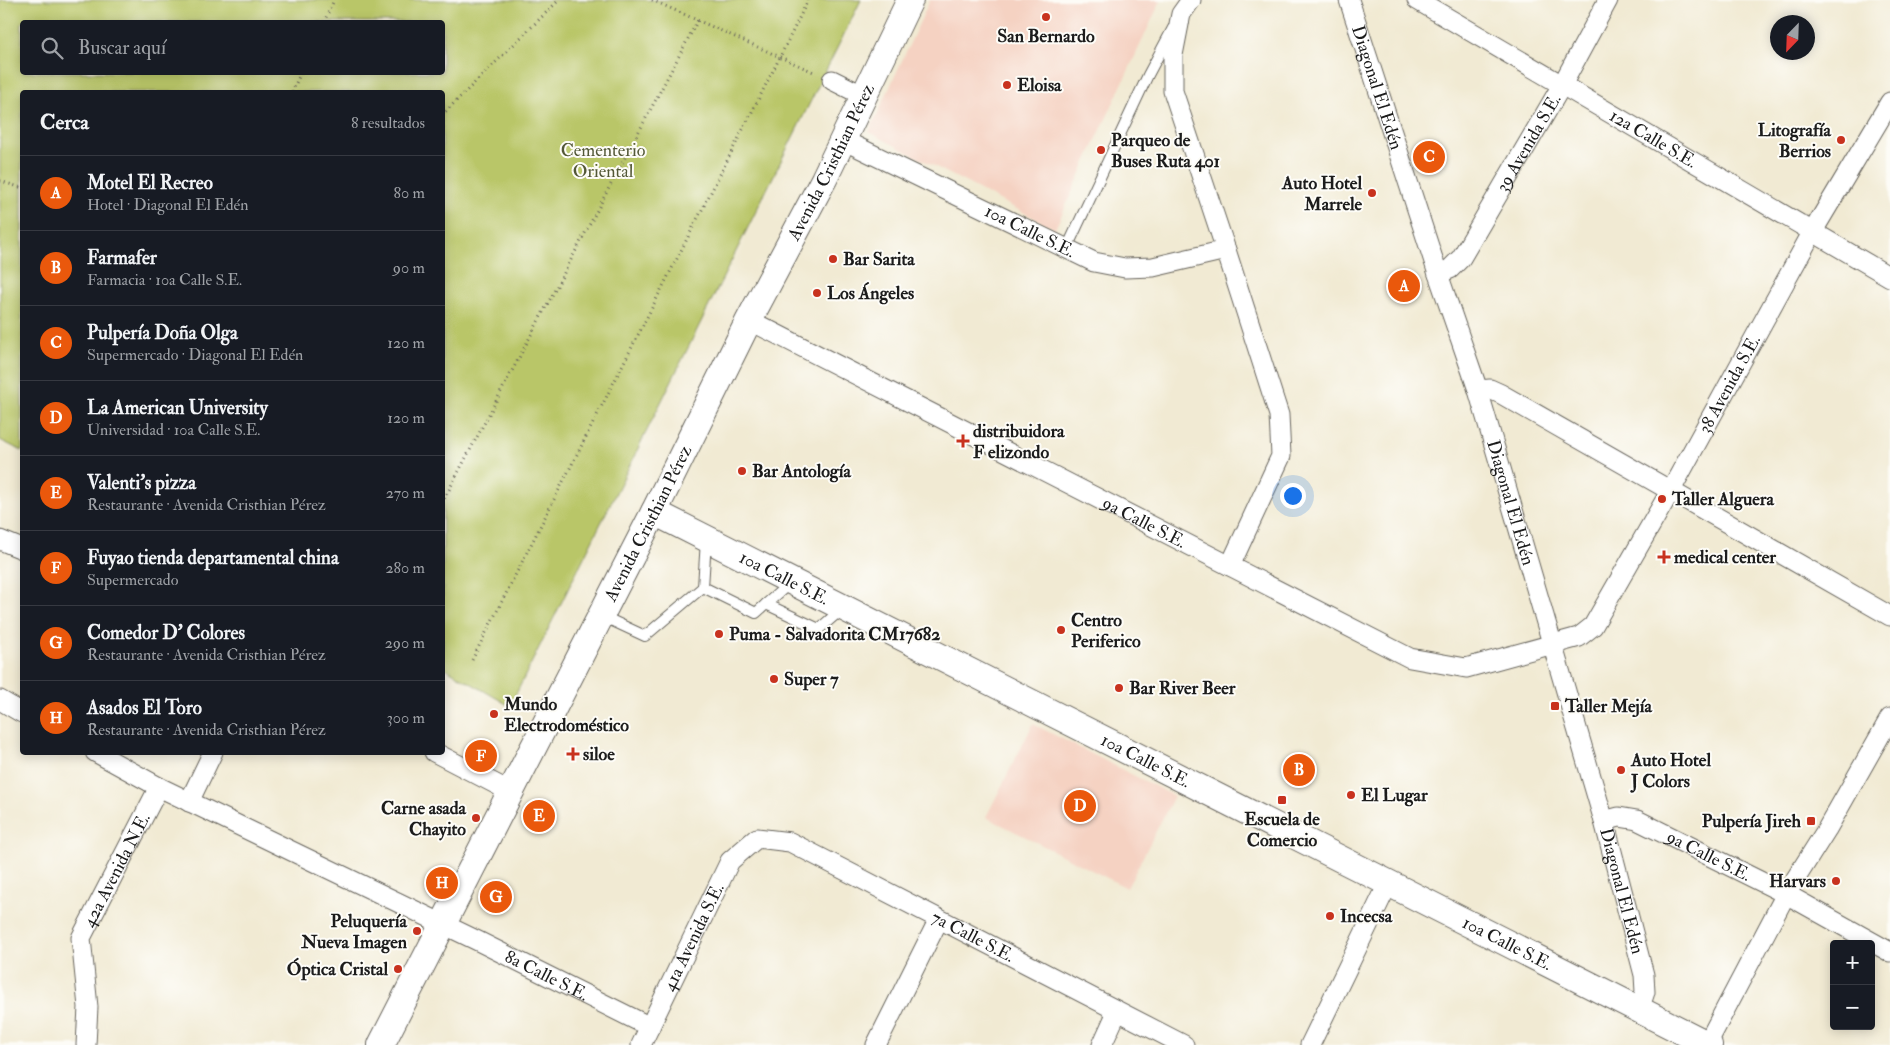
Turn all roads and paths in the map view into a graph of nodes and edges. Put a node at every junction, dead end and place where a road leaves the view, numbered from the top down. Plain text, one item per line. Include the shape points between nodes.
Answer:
1 (334, 0) edge
2 (559, 0) edge
3 (652, 0) edge
4 (808, 0) edge
5 (910, 0) edge
6 (1349, 0) edge
7 (1417, 0) edge
8 (1608, 0) edge
9 (1186, 7) edge
10 (325, 20) edge
11 (698, 20) junction
12 (780, 57) junction
13 (300, 75) edge
14 (832, 80) joint
15 (1562, 85) junction
16 (293, 90) edge
17 (864, 96) junction
18 (1890, 102) edge
19 (445, 112) edge
20 (843, 140) junction
21 (0, 181) edge
22 (20, 187) edge
23 (1813, 231) junction
24 (1066, 250) junction
25 (1226, 250) junction
26 (1438, 274) junction
27 (1890, 277) edge
28 (749, 320) junction
29 (1478, 390) junction
30 (1671, 490) junction
31 (445, 497) edge
32 (654, 512) junction
33 (706, 539) junction
34 (0, 540) edge
35 (20, 548) edge
36 (1230, 566) junction
37 (792, 582) junction
38 (703, 588) junction
39 (766, 604) junction
40 (843, 608) junction
41 (601, 616) junction
42 (1890, 616) edge
43 (1551, 645) junction
44 (472, 660) dead end
45 (0, 700) edge
46 (20, 711) edge
47 (1890, 718) edge
48 (100, 755) edge
49 (212, 755) edge
50 (440, 755) edge
51 (159, 787) junction
52 (511, 792) junction
53 (189, 802) junction
54 (1604, 821) junction
55 (757, 838) joint
56 (1389, 882) junction
57 (1786, 894) junction
58 (939, 919) junction
59 (443, 924) junction
60 (1890, 952) edge
61 (1639, 1010) junction
62 (1117, 1012) junction
63 (650, 1027) junction
64 (86, 1045) edge
65 (381, 1045) edge
66 (641, 1045) edge
67 (876, 1045) edge
68 (1102, 1045) edge
69 (1184, 1045) edge
70 (1310, 1045) edge
71 (1708, 1045) edge

1 - 10 path
2 - 19 path
3 - 11 path
4 - 12 path
5 - 17 street, Avenida Cristhian Pérez
6 - 26 street, Diagonal El Edén
7 - 15 street, 12a Calle S.E.
8 - 15 street, 39 Avenida S.E.
9 - 24 lane via 1148,75
9 - 25 street via 1173,55 1173,91
11 - 12 path
11 - 31 path
12 - 14 path
12 - 44 path
13 - 16 path
14 - 17 street
15 - 23 street, 12a Calle S.E.
15 - 26 street, 39 Avenida S.E. via 1461,258 1450,269
17 - 20 street, Avenida Cristhian Pérez
18 - 23 street, 38 Avenida S.E.
20 - 24 street, 10a Calle S.E.
20 - 28 street, Avenida Cristhian Pérez
21 - 22 path
23 - 27 street, 12a Calle S.E.
23 - 30 street, 38 Avenida S.E.
24 - 25 street, 10a Calle S.E. via 1094,262 1125,268 1153,267
25 - 36 street via 1279,415 1281,456
26 - 29 street, Diagonal El Edén
28 - 32 street, Avenida Cristhian Pérez
28 - 36 street, 9a Calle S.E.
29 - 30 street via 1490,389 1501,394
29 - 43 street, Diagonal El Edén
30 - 42 street
30 - 43 street, 38 Avenida S.E. via 1592,626 1579,637
32 - 33 street, 10a Calle S.E.
32 - 41 street, Avenida Cristhian Pérez
33 - 37 street, 10a Calle S.E.
33 - 38 lane
34 - 35 street
36 - 43 street, 9a Calle S.E. via 1410,658 1466,668
37 - 39 lane
37 - 40 street, 10a Calle S.E.
38 - 39 lane via 756,613
38 - 41 lane via 645,636
39 - 40 lane via 820,629
40 - 56 street, 10a Calle S.E.
41 - 52 street, Avenida Cristhian Pérez
43 - 54 street, Diagonal El Edén
45 - 46 street
47 - 57 street
48 - 51 street, 8a Calle S.E.
49 - 53 street
50 - 52 street
51 - 53 street, 8a Calle S.E.
51 - 64 street, 42a Avenida N.E. via 81,938 88,1007
52 - 59 street, Avenida Cristhian Pérez
53 - 59 street, 8a Calle S.E.
54 - 57 street, 9a Calle S.E. via 1619,817 1637,820
54 - 61 street, Diagonal El Edén via 1644,975 1645,992
55 - 58 street, 7a Calle S.E. via 790,842
55 - 63 street, 41a Avenida S.E. via 730,862
56 - 61 street, 10a Calle S.E.
56 - 70 street
57 - 60 street, 9a Calle S.E.
57 - 71 street
58 - 62 street, 7a Calle S.E.
58 - 67 street
59 - 63 street, 8a Calle S.E.
59 - 65 street, Avenida Cristhian Pérez
61 - 71 street
62 - 68 street
62 - 69 street, 7a Calle S.E.
63 - 66 street, 41a Avenida S.E.

